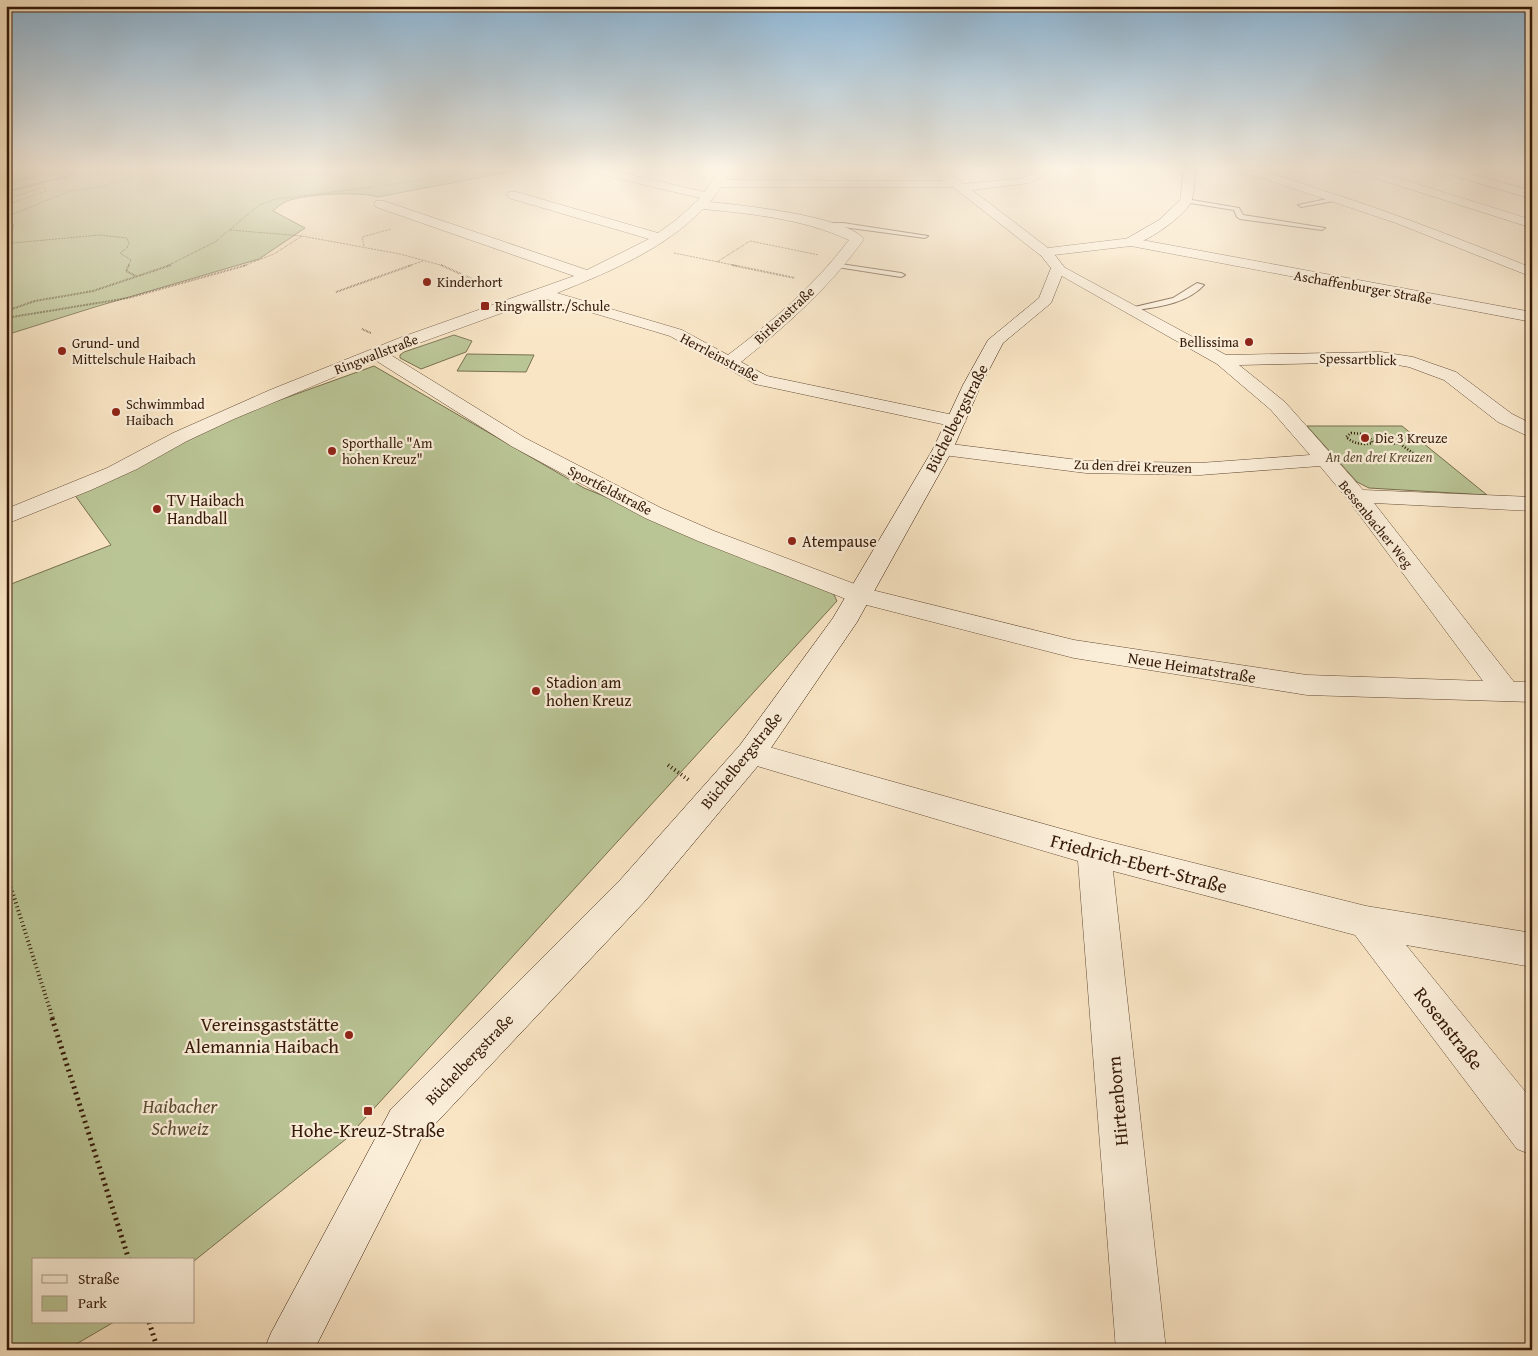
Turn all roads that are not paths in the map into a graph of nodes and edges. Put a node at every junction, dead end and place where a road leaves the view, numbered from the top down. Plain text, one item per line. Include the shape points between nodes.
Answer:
1 (459, 231) edge
2 (637, 231) edge
3 (668, 231) edge
4 (841, 231) edge
5 (890, 231) edge
6 (1015, 231) edge
7 (1151, 231) edge
8 (1429, 231) edge
9 (925, 236) dead end
10 (660, 238) junction
11 (1131, 242) junction
12 (1052, 260) junction
13 (839, 262) junction
14 (1532, 272) edge
15 (589, 276) junction
16 (900, 276) dead end
17 (1200, 285) dead end
18 (545, 294) junction
19 (1130, 309) junction
20 (1532, 318) edge
21 (376, 353) junction
22 (1223, 360) junction
23 (730, 363) junction
24 (956, 421) junction
25 (1532, 432) edge
26 (943, 449) junction
27 (1323, 460) junction
28 (1356, 496) junction
29 (1532, 504) edge
30 (6, 517) edge
31 (860, 595) junction
32 (1506, 690) junction
33 (1532, 692) edge
34 (751, 753) junction
35 (1094, 852) junction
36 (1366, 922) junction
37 (1532, 950) edge
38 (1532, 1134) edge
39 (288, 1348) edge
40 (1141, 1350) edge

1 - 15 street
2 - 10 street
3 - 10 street, Ringwallstraße
4 - 13 street, Birkenstraße via 857,240
5 - 9 lane, Birkenstraße
6 - 12 street
7 - 11 street
8 - 14 street
10 - 15 street, Ringwallstraße
11 - 12 street, Aschaffenburger Straße
11 - 20 street, Aschaffenburger Straße
12 - 19 street, Bessenbacher Weg
12 - 24 street, Büchelbergstraße via 1046,300 996,340
13 - 16 lane
13 - 23 street, Birkenstraße
15 - 18 street, Ringwallstraße
17 - 19 lane via 1187,297
18 - 21 street, Ringwallstraße
18 - 23 street, Herrleinstraße via 676,334
19 - 22 street, Bessenbacher Weg
21 - 30 street, Ringwallstraße via 230,414 132,464
21 - 31 street, Sportfeldstraße via 518,442 653,513
22 - 25 street, Spessartblick via 1381,356 1413,362 1450,376 1505,418
22 - 27 street, Bessenbacher Weg via 1278,406
23 - 24 street, Herrleinstraße via 761,380
24 - 26 street, Büchelbergstraße
26 - 27 street, Zu den drei Kreuzen via 1086,467 1200,469
26 - 31 street, Büchelbergstraße
27 - 28 street, Bessenbacher Weg
28 - 29 street
28 - 32 street, Bessenbacher Weg
31 - 32 street, Neue Heimatstraße via 1074,649 1297,683
31 - 34 street, Büchelbergstraße
32 - 33 street, Neue Heimatstraße
34 - 35 street, Friedrich-Ebert-Straße
34 - 39 street, Büchelbergstraße via 633,890 406,1124
35 - 36 street, Friedrich-Ebert-Straße
35 - 40 street, Hirtenborn
36 - 37 street, Friedrich-Ebert-Straße
36 - 38 street, Rosenstraße

